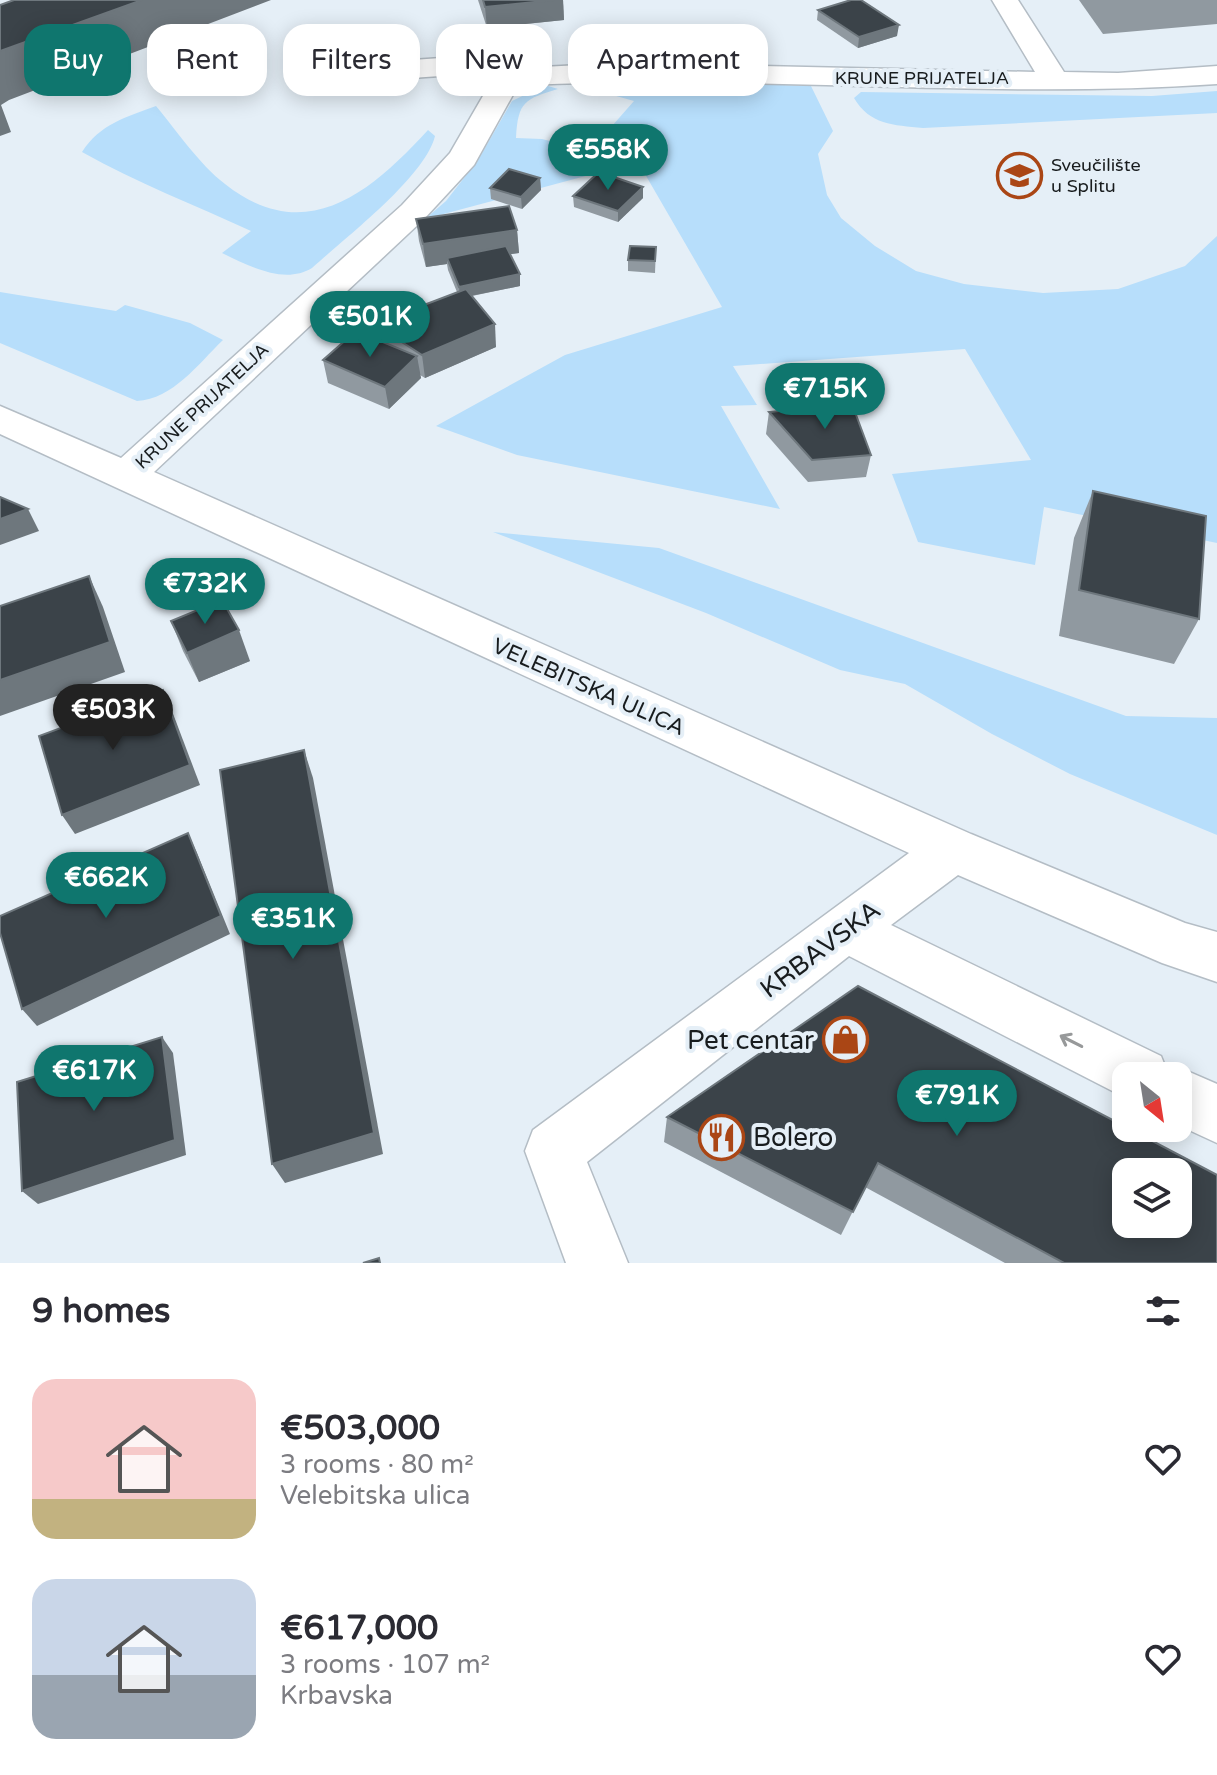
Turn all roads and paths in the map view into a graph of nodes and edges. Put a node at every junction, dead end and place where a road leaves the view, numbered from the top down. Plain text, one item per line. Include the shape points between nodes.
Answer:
1 (1005, 0) edge
2 (552, 73) edge
3 (1217, 75) edge
4 (1054, 79) junction
5 (498, 96) edge
6 (0, 419) edge
7 (126, 476) junction
8 (953, 850) junction
9 (845, 928) junction
10 (1205, 957) edge
11 (1113, 1062) edge
12 (1192, 1102) edge
13 (1217, 1114) edge
14 (597, 1263) edge

1 - 4 street
2 - 4 street, KRUNE PRIJATELJA
3 - 4 street, KRUNE PRIJATELJA via 1118,82
5 - 7 street, KRUNE PRIJATELJA via 463,158 413,212
6 - 7 street, VELEBITSKA ULICA
7 - 8 street, VELEBITSKA ULICA
8 - 9 street, KRBAVSKA
8 - 10 street, VELEBITSKA ULICA
11 -> 9 street
9 - 14 street, KRBAVSKA via 554,1151
12 - 13 street

